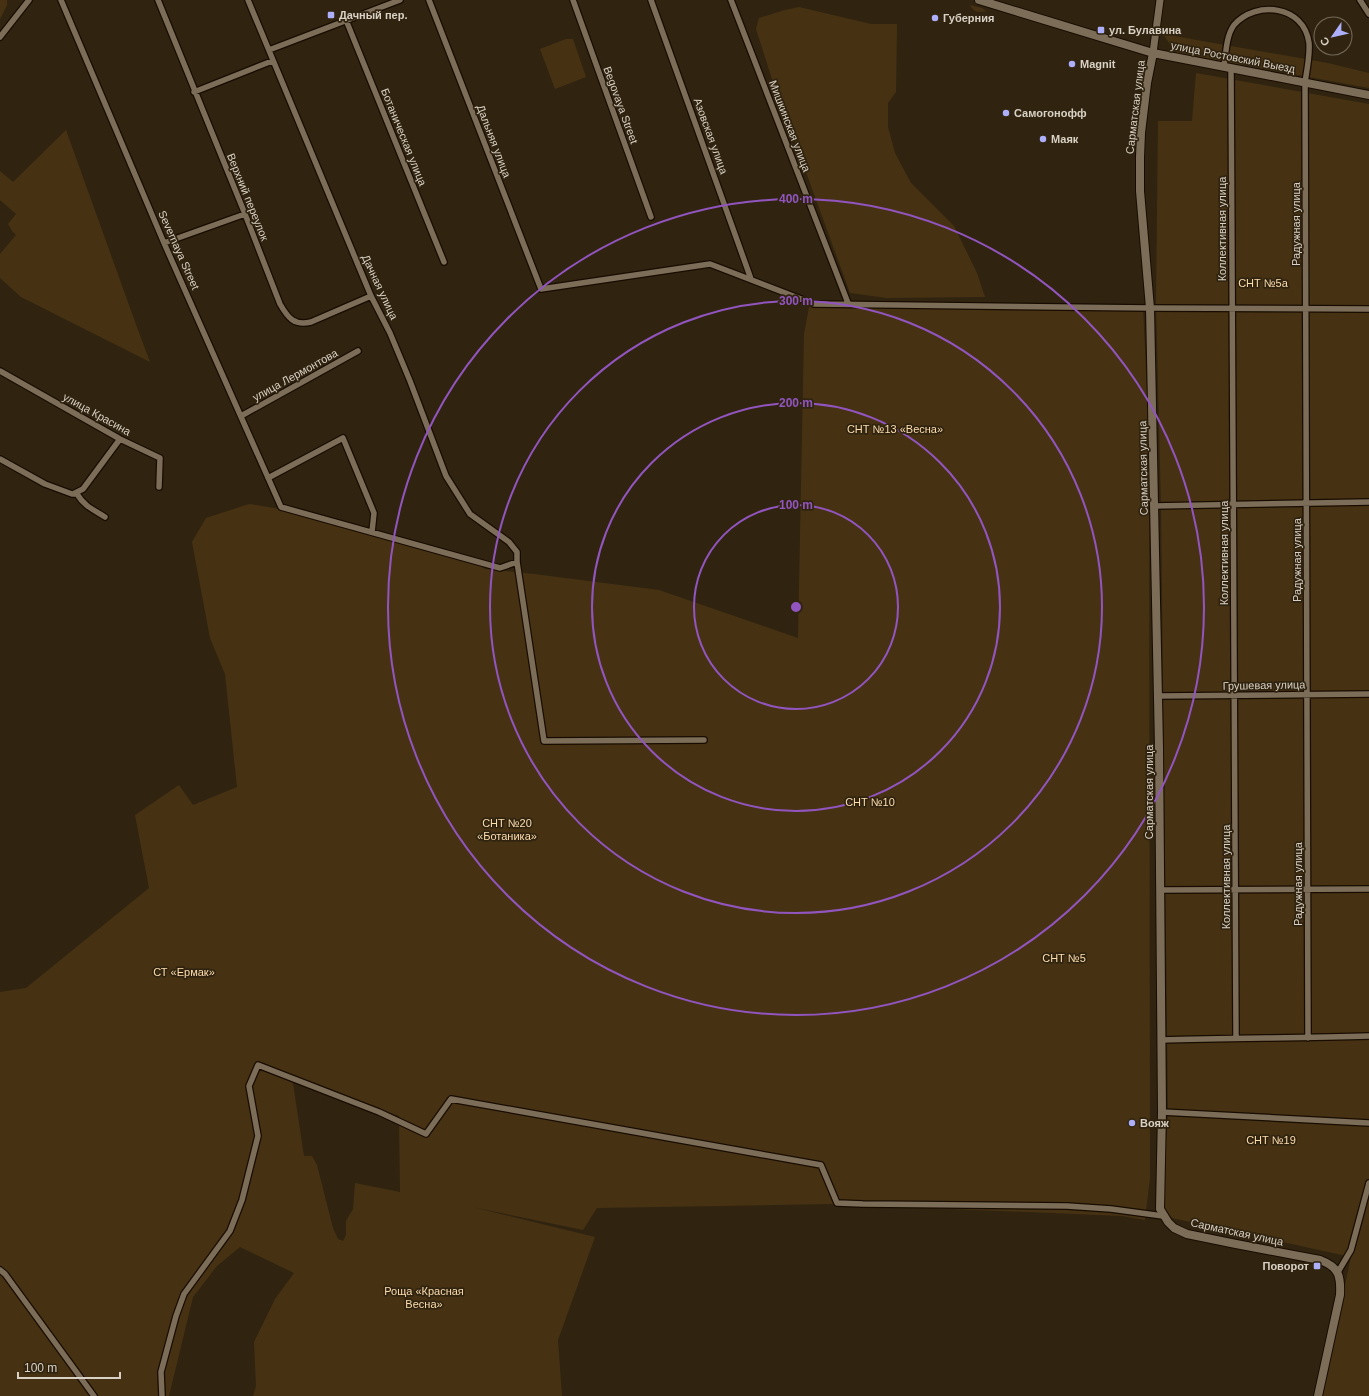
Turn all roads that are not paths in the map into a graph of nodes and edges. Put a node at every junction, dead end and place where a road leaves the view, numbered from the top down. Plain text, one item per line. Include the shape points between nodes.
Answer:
1 (29, 0) edge
2 (61, 0) edge
3 (158, 0) edge
4 (248, 0) edge
5 (400, 0) edge
6 (429, 0) edge
7 (573, 0) edge
8 (651, 0) edge
9 (731, 0) edge
10 (979, 0) edge
11 (1160, 0) edge
12 (1360, 0) edge
13 (996, 3) edge
14 (1369, 14) edge
15 (346, 20) junction
16 (0, 37) edge
17 (268, 50) junction
18 (1153, 53) junction
19 (272, 61) junction
20 (1227, 67) junction
21 (1305, 82) junction
22 (194, 92) junction
23 (1369, 95) edge
24 (245, 214) junction
25 (651, 216) dead end
26 (164, 243) junction
27 (444, 262) dead end
28 (751, 279) junction
29 (371, 296) junction
30 (848, 303) junction
31 (1150, 308) junction
32 (1232, 309) junction
33 (1306, 309) junction
34 (1369, 309) edge
35 (358, 351) dead end
36 (0, 371) edge
37 (241, 416) junction
38 (120, 439) junction
39 (0, 459) edge
40 (268, 478) junction
41 (159, 487) dead end
42 (72, 494) junction
43 (1369, 502) edge
44 (1306, 503) junction
45 (1234, 504) junction
46 (1154, 506) junction
47 (105, 517) dead end
48 (372, 532) junction
49 (517, 562) junction
50 (1369, 694) edge
51 (1307, 695) junction
52 (1158, 696) junction
53 (1234, 696) junction
54 (704, 740) dead end
55 (1236, 889) junction
56 (1308, 889) junction
57 (1369, 889) edge
58 (1160, 890) junction
59 (1369, 1036) edge
60 (1236, 1037) junction
61 (1308, 1038) junction
62 (1161, 1040) junction
63 (1162, 1112) junction
64 (1369, 1123) edge
65 (1369, 1183) edge
66 (1163, 1216) junction
67 (0, 1270) edge
68 (1338, 1272) junction
69 (94, 1396) edge
70 (162, 1396) edge
71 (1318, 1396) edge

1 - 16 street
2 - 26 street, Severnaya Street
3 - 22 street, Верхний переулок
4 - 17 street, Дачная улица
5 - 15 street
6 - 28 street, Дальняя улица via 541,289 710,264
7 - 25 street, Begovaya Street
8 - 28 street, Азовская улица
9 - 30 street, Мишкинская улица
10 - 13 main road, улица Ростовский Выезд
11 - 18 street
12 - 14 street
13 - 18 main road, улица Ростовский Выезд
15 - 17 street
15 - 27 street, Ботаническая улица
17 - 19 street, Дачная улица
18 - 20 main road, улица Ростовский Выезд
18 - 31 main road, Сарматская улица via 1147,83 1140,157 1140,190
19 - 22 street
19 - 29 street, Дачная улица
20 - 21 main road, улица Ростовский Выезд
20 - 21 street via 1228,40 1233,26 1243,16 1255,10 1283,10 1295,18 1304,29 1309,42
20 - 32 street, Коллективная улица
21 - 23 main road, улица Ростовский Выезд
21 - 33 street, Радужная улица
22 - 24 street, Верхний переулок
24 - 26 street
24 - 29 street, Верхний переулок via 280,304 286,315 294,322 311,322
26 - 37 street, Severnaya Street
28 - 30 street via 814,304
29 - 49 street, Дачная улица via 390,333 446,476 470,514 508,542 517,552
30 - 31 street
31 - 32 street
31 - 46 main road, Сарматская улица
32 - 33 street
32 - 45 street, Коллективная улица
33 - 34 street
33 - 44 street, Радужная улица
35 - 37 street, улица Лермонтова
36 - 38 street, улица Красина
37 - 40 street, Severnaya Street
38 - 41 street, улица Красина via 160,458
38 - 42 street via 83,489
39 - 42 street via 44,484
40 - 48 street, Severnaya Street via 281,507
40 - 48 street via 343,438 374,513
42 - 47 street via 77,494 89,508
43 - 44 street
44 - 45 street
44 - 51 street, Радужная улица
45 - 46 street
45 - 53 street, Коллективная улица
46 - 52 main road, Сарматская улица
48 - 49 street via 500,568
49 - 54 street via 544,741
50 - 51 street, Грушевая улица
51 - 53 street, Грушевая улица
51 - 56 street, Радужная улица
52 - 53 street, Грушевая улица
52 - 58 main road, Сарматская улица
53 - 55 street, Коллективная улица
55 - 56 street
55 - 58 street
55 - 60 street, Коллективная улица
56 - 57 street
56 - 61 street, Радужная улица
58 - 62 main road, Сарматская улица
59 - 61 street
60 - 61 street
60 - 62 street
62 - 63 main road, Сарматская улица
63 - 64 street
63 - 66 main road, Сарматская улица via 1159,1201
65 - 68 street via 1351,1250
66 - 68 main road, Сарматская улица via 1174,1228 1187,1234 1328,1262
66 - 70 street via 1067,1206 837,1203 821,1165 451,1099 426,1134 379,1112 258,1065 249,1086 258,1136 242,1200 230,1231 184,1294 161,1372
67 - 69 street
68 - 71 main road via 1340,1295

